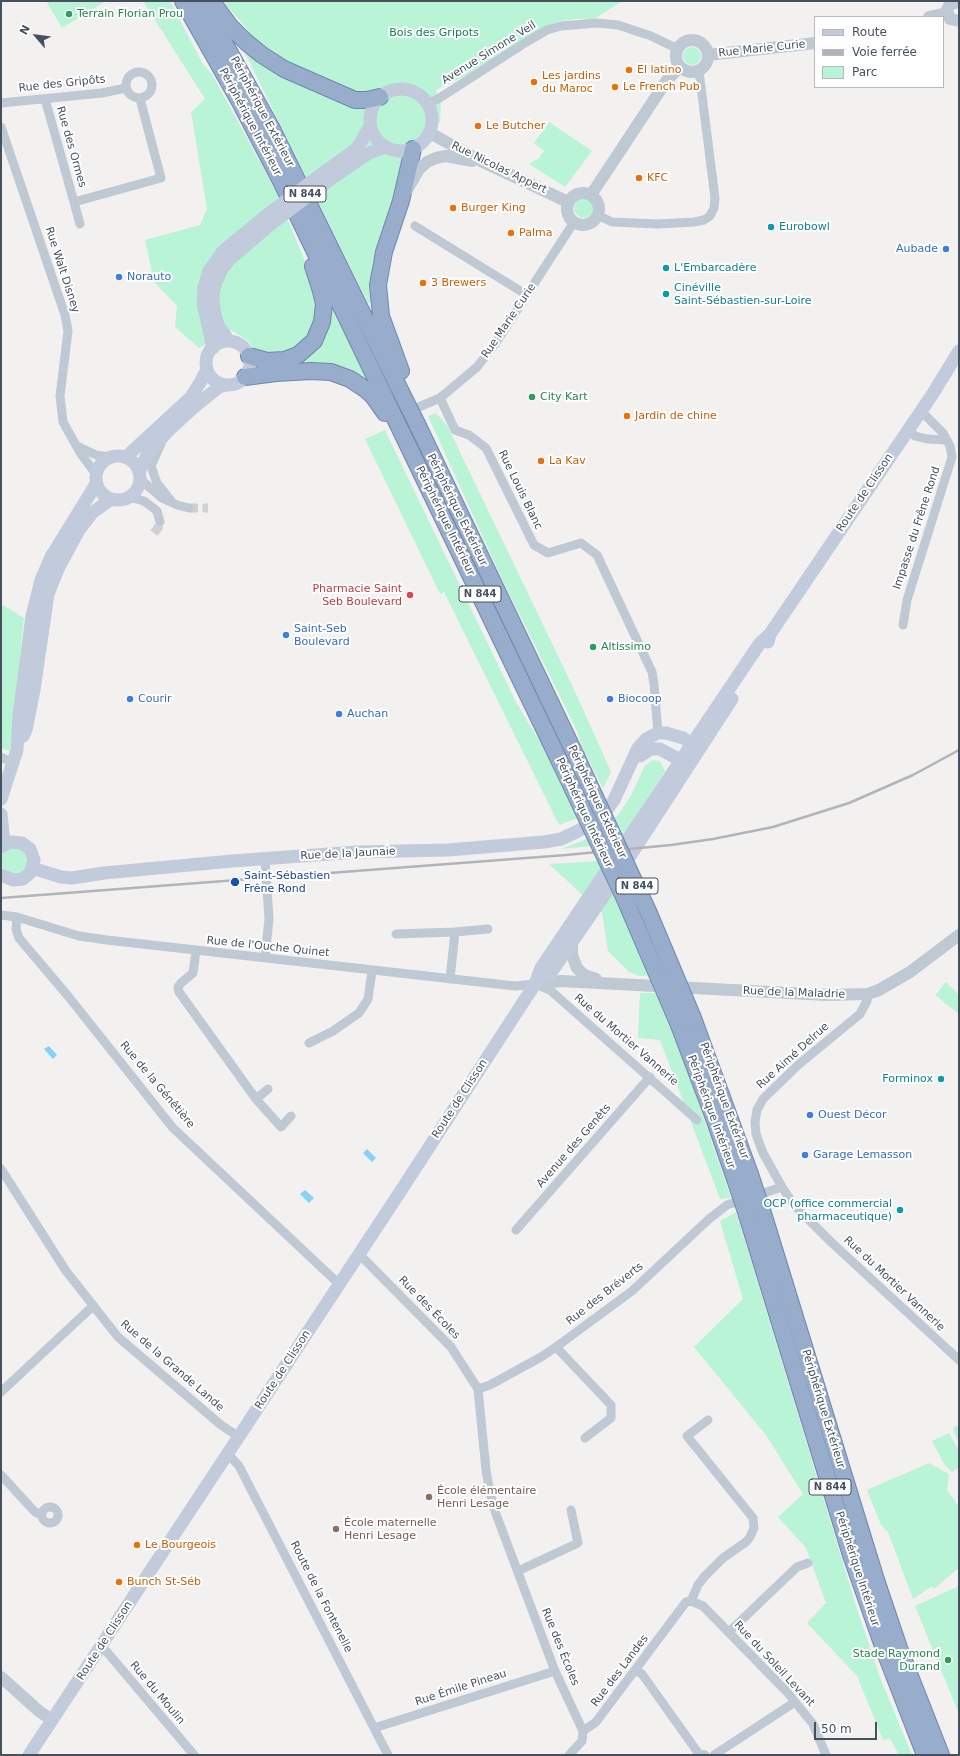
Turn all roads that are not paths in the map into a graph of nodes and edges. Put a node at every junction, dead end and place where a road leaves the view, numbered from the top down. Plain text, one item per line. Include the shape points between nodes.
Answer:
1 (183, 1) edge
2 (202, 1) edge
3 (212, 1) edge
4 (957, 1) edge
5 (947, 13) junction
6 (934, 16) edge
7 (959, 21) edge
8 (814, 43) edge
9 (678, 50) junction
10 (708, 55) junction
11 (680, 67) junction
12 (699, 71) junction
13 (126, 88) junction
14 (380, 97) junction
15 (46, 99) junction
16 (140, 99) junction
17 (1, 103) edge
18 (428, 103) junction
19 (370, 126) junction
20 (1, 127) edge
21 (430, 133) junction
22 (385, 147) junction
23 (413, 149) junction
24 (482, 161) junction
25 (326, 177) junction
26 (161, 178) junction
27 (166, 186) dead end
28 (591, 195) junction
29 (401, 201) junction
30 (74, 202) junction
31 (568, 202) junction
32 (597, 215) junction
33 (269, 220) junction
34 (574, 222) junction
35 (80, 224) dead end
36 (415, 226) dead end
37 (308, 235) junction
38 (527, 295) junction
39 (229, 341) junction
40 (212, 348) junction
41 (959, 351) edge
42 (249, 356) junction
43 (207, 369) junction
44 (245, 377) junction
45 (225, 385) junction
46 (401, 392) junction
47 (440, 398) junction
48 (386, 407) junction
49 (921, 410) junction
50 (405, 414) dead end
51 (908, 430) junction
52 (168, 431) junction
53 (947, 440) junction
54 (76, 446) junction
55 (109, 457) junction
56 (126, 457) junction
57 (140, 476) junction
58 (96, 479) junction
59 (129, 497) junction
60 (111, 499) junction
61 (172, 502) junction
62 (189, 508) tunnel mouth
63 (160, 522) dead end
64 (32, 616) junction
65 (903, 625) dead end
66 (39, 655) junction
67 (658, 733) junction
68 (18, 745) junction
69 (690, 751) junction
70 (640, 756) junction
71 (1, 757) edge
72 (13, 763) junction
73 (630, 766) junction
74 (1, 799) edge
75 (1, 814) edge
76 (3, 845) edge
77 (265, 858) junction
78 (32, 868) junction
79 (1, 875) edge
80 (1, 915) edge
81 (17, 916) junction
82 (488, 929) dead end
83 (456, 932) junction
84 (396, 934) dead end
85 (959, 935) edge
86 (572, 940) junction
87 (196, 951) junction
88 (265, 958) junction
89 (372, 971) junction
90 (450, 979) junction
91 (611, 983) junction
92 (535, 984) junction
93 (868, 994) junction
94 (686, 1022) junction
95 (309, 1043) dead end
96 (650, 1077) junction
97 (268, 1089) dead end
98 (256, 1099) junction
99 (291, 1116) dead end
100 (697, 1120) dead end
101 (1, 1169) edge
102 (782, 1187) junction
103 (754, 1213) junction
104 (516, 1230) dead end
105 (359, 1254) junction
106 (339, 1284) junction
107 (93, 1306) junction
108 (556, 1347) junction
109 (959, 1360) edge
110 (478, 1389) junction
111 (1, 1392) edge
112 (708, 1420) dead end
113 (239, 1437) junction
114 (585, 1438) dead end
115 (228, 1454) junction
116 (1, 1475) edge
117 (571, 1510) dead end
118 (42, 1515) dead end
119 (808, 1563) dead end
120 (518, 1571) junction
121 (691, 1600) junction
122 (729, 1632) junction
123 (101, 1647) junction
124 (635, 1670) junction
125 (555, 1671) junction
126 (1, 1677) edge
127 (795, 1702) junction
128 (52, 1720) junction
129 (374, 1728) junction
130 (583, 1731) junction
131 (29, 1755) edge
132 (194, 1755) edge
133 (388, 1755) edge
134 (569, 1755) edge
135 (705, 1755) edge
136 (714, 1755) edge
137 (826, 1755) edge
138 (925, 1755) edge
139 (941, 1755) edge

1 - 37 highway, Périphérique Intérieur / N 844 via 240,102
2 - 46 highway, Périphérique Extérieur / N 844 via 291,166
3 - 14 highway via 230,26 246,42 278,66 355,100
4 - 5 street via 950,4
5 - 6 street
5 - 7 street via 953,20
8 - 10 street, Rue Marie Curie
9 - 10 street via 684,43 694,40 704,45
9 - 11 street via 676,57
9 - 18 street, Avenue Simone Veil via 651,36 618,26 597,23 560,26 528,41
10 - 12 street via 706,64
11 - 12 street via 689,72
11 - 28 street via 667,80
12 - 32 street via 715,198 710,216 694,222 658,224 612,222
13 - 15 street, Rue des Gripôts
13 - 16 street via 134,98
13 - 16 street via 126,83 133,73 143,72 150,76 153,82 152,90
14 - 18 main road via 390,90 402,88 420,94
14 - 19 main road via 373,107
15 - 17 street, Rue des Gripôts
15 - 30 street, Rue des Ormes
16 - 26 street
18 - 21 main road via 432,121
19 - 22 main road via 376,138
19 - 25 main road via 355,150
20 - 54 street, Rue Walt Disney via 65,315 68,331 60,396 63,422
21 - 23 main road via 426,140
21 - 24 street, Rue Nicolas Appert
22 - 23 main road via 399,151
22 - 25 main road
23 - 29 highway
24 - 29 street via 446,156 427,162 419,169
24 - 31 street, Rue Nicolas Appert
25 - 33 main road, bridge
26 - 27 street
26 - 30 street, Rue des Ormes
28 - 31 street via 580,193
28 - 32 street via 598,204
29 - 46 highway via 384,252 378,285 381,316 404,382
30 - 35 street, Rue des Ormes
31 - 34 street via 568,213
32 - 34 street via 588,223
33 - 39 main road via 230,259 216,282 213,295 214,310 218,325
33 - 40 main road via 223,251 209,271 203,303
34 - 38 street, Rue Marie Curie
36 - 38 street
37 - 42 highway via 306,248 324,304 319,331 310,346 290,358 267,361
37 - 48 highway, Périphérique Intérieur / N 844
38 - 47 street, Rue Marie Curie via 477,367
39 - 40 main road
39 - 42 main road via 241,346
40 - 43 main road via 207,358
41 - 49 main road, Route de Clisson
42 - 44 main road via 250,367
43 - 45 main road via 214,379
43 - 56 main road via 191,397
44 - 45 main road via 234,384
44 - 48 highway via 276,372 332,372 350,379
45 - 52 main road via 193,408
46 - 94 highway, Périphérique Extérieur / N 844, bridge via 648,911
47 - 50 street, Rue Marie Curie
47 - 67 street, Rue Louis Blanc via 455,430 468,435 486,448 534,545 548,553 581,543 596,555 652,672
48 - 94 highway, Périphérique Intérieur / N 844, bridge via 419,467
49 - 51 main road, Route de Clisson
49 - 53 street, Impasse du Frêne Rond
51 - 53 street via 915,436 926,439
51 - 69 main road, Route de Clisson via 770,634 760,643
52 - 57 main road via 148,455
52 - 61 street via 151,466 157,483
53 - 65 street, Impasse du Frêne Rond via 952,452 951,463 907,600
54 - 55 street via 96,455
54 - 58 street, Rue Walt Disney
55 - 56 main road
55 - 58 main road via 100,464
56 - 57 main road via 132,460
57 - 59 main road via 136,490
57 - 61 street via 162,498
58 - 60 main road via 102,493
58 - 64 main road via 51,557 41,580
59 - 60 main road
59 - 63 street via 144,501 157,511
60 - 66 main road via 97,508 85,521 58,569 48,594
61 - 62 street
64 - 66 street
64 - 68 main road via 19,715
66 - 68 main road via 26,730
67 - 69 main road via 683,738
67 - 70 main road, Rue de la Jaunaie via 653,744 644,746
67 - 73 main road, Rue de la Jaunaie via 643,741
68 - 72 main road
69 - 70 main road, Rue de la Jaunaie via 651,749
69 - 86 main road, Route de Clisson via 648,820 646,832
69 - 92 main road, Route de Clisson via 541,968
70 - 73 main road, Rue de la Jaunaie
71 - 72 street
72 - 74 main road
73 - 77 main road, Rue de la Jaunaie via 614,800 600,818 561,839 448,850
75 - 76 main road
76 - 78 main road via 16,842 27,846 33,856
77 - 78 main road, Rue de la Jaunaie via 72,878
77 - 88 street via 269,919
78 - 79 main road via 26,876 18,880 9,880
80 - 81 street, Rue de l'Ouche Quinet
81 - 87 street, Rue de l'Ouche Quinet via 79,936
81 - 106 street, Rue de la Génêtière via 16,929 19,938 174,1128
82 - 83 street
83 - 84 street
83 - 90 street
85 - 93 street, Rue de la Maladrie via 910,972
86 - 91 street, Rue de la Maladrie via 573,960 580,971 589,977
86 - 92 main road, Route de Clisson via 550,974
87 - 88 street, Rue de l'Ouche Quinet
87 - 98 street via 194,973 181,983 178,987 179,992
88 - 89 street, Rue de l'Ouche Quinet
89 - 90 street, Rue de l'Ouche Quinet
89 - 95 street via 368,1000 359,1013 333,1031
90 - 92 street, Rue de l'Ouche Quinet via 515,986
91 - 92 street, Rue de la Maladrie via 553,981
91 - 93 street, Rue de la Maladrie via 827,995
92 - 96 street, Rue du Mortier Vannerie via 550,990
92 - 105 main road, Route de Clisson
93 - 102 street, Rue Aimé Delrue via 860,1014 798,1065 763,1099 757,1110 756,1128 760,1145
94 - 103 highway, Périphérique Intérieur / N 844, bridge via 714,1118 743,1177
96 - 100 street, Rue du Mortier Vannerie
96 - 104 street, Avenue des Genêts
97 - 98 street
98 - 99 street via 280,1127
101 - 107 street, Rue de la Grande Lande via 66,1271
102 - 108 street, Rue des Bréverts via 727,1205 632,1291
102 - 109 street, Rue du Mortier Vannerie via 794,1205 831,1242
103 - 138 highway, Périphérique Intérieur / N 844 via 858,1575 895,1681
103 - 139 highway, Périphérique Extérieur / N 844 via 899,1648
105 - 106 main road, Route de Clisson
105 - 110 street, Rue des Écoles via 450,1347
106 - 113 main road, Route de Clisson
107 - 111 street
107 - 113 street, Rue de la Grande Lande via 118,1337 221,1425
108 - 110 street, Rue des Bréverts via 541,1358
108 - 114 street via 611,1405 611,1418
110 - 120 street, Rue des Écoles via 490,1493
112 - 121 street, Rue des Landes via 687,1436 753,1518 754,1528 746,1542 723,1558 704,1577
113 - 115 main road, Route de Clisson
115 - 123 main road, Route de Clisson
115 - 129 street, Route de la Fontenelle via 240,1466
116 - 118 street via 35,1512
117 - 120 street via 578,1543
119 - 122 street via 797,1567
120 - 125 street, Rue des Écoles
121 - 122 street, Rue du Soleil Levant via 703,1606
121 - 124 street, Rue des Landes via 686,1602
122 - 127 street, Rue du Soleil Levant
123 - 128 main road, Route de Clisson
123 - 132 street, Rue du Moulin
124 - 130 street, Rue des Landes via 596,1722
124 - 135 street via 642,1674 699,1754
125 - 129 street, Rue Émile Pineau
125 - 130 street, Rue des Écoles
126 - 128 street
127 - 136 street
127 - 137 street, Rue du Soleil Levant via 813,1724
128 - 131 main road, Route de Clisson
129 - 133 street, Route de la Fontenelle
130 - 134 street, Rue des Landes via 582,1741

